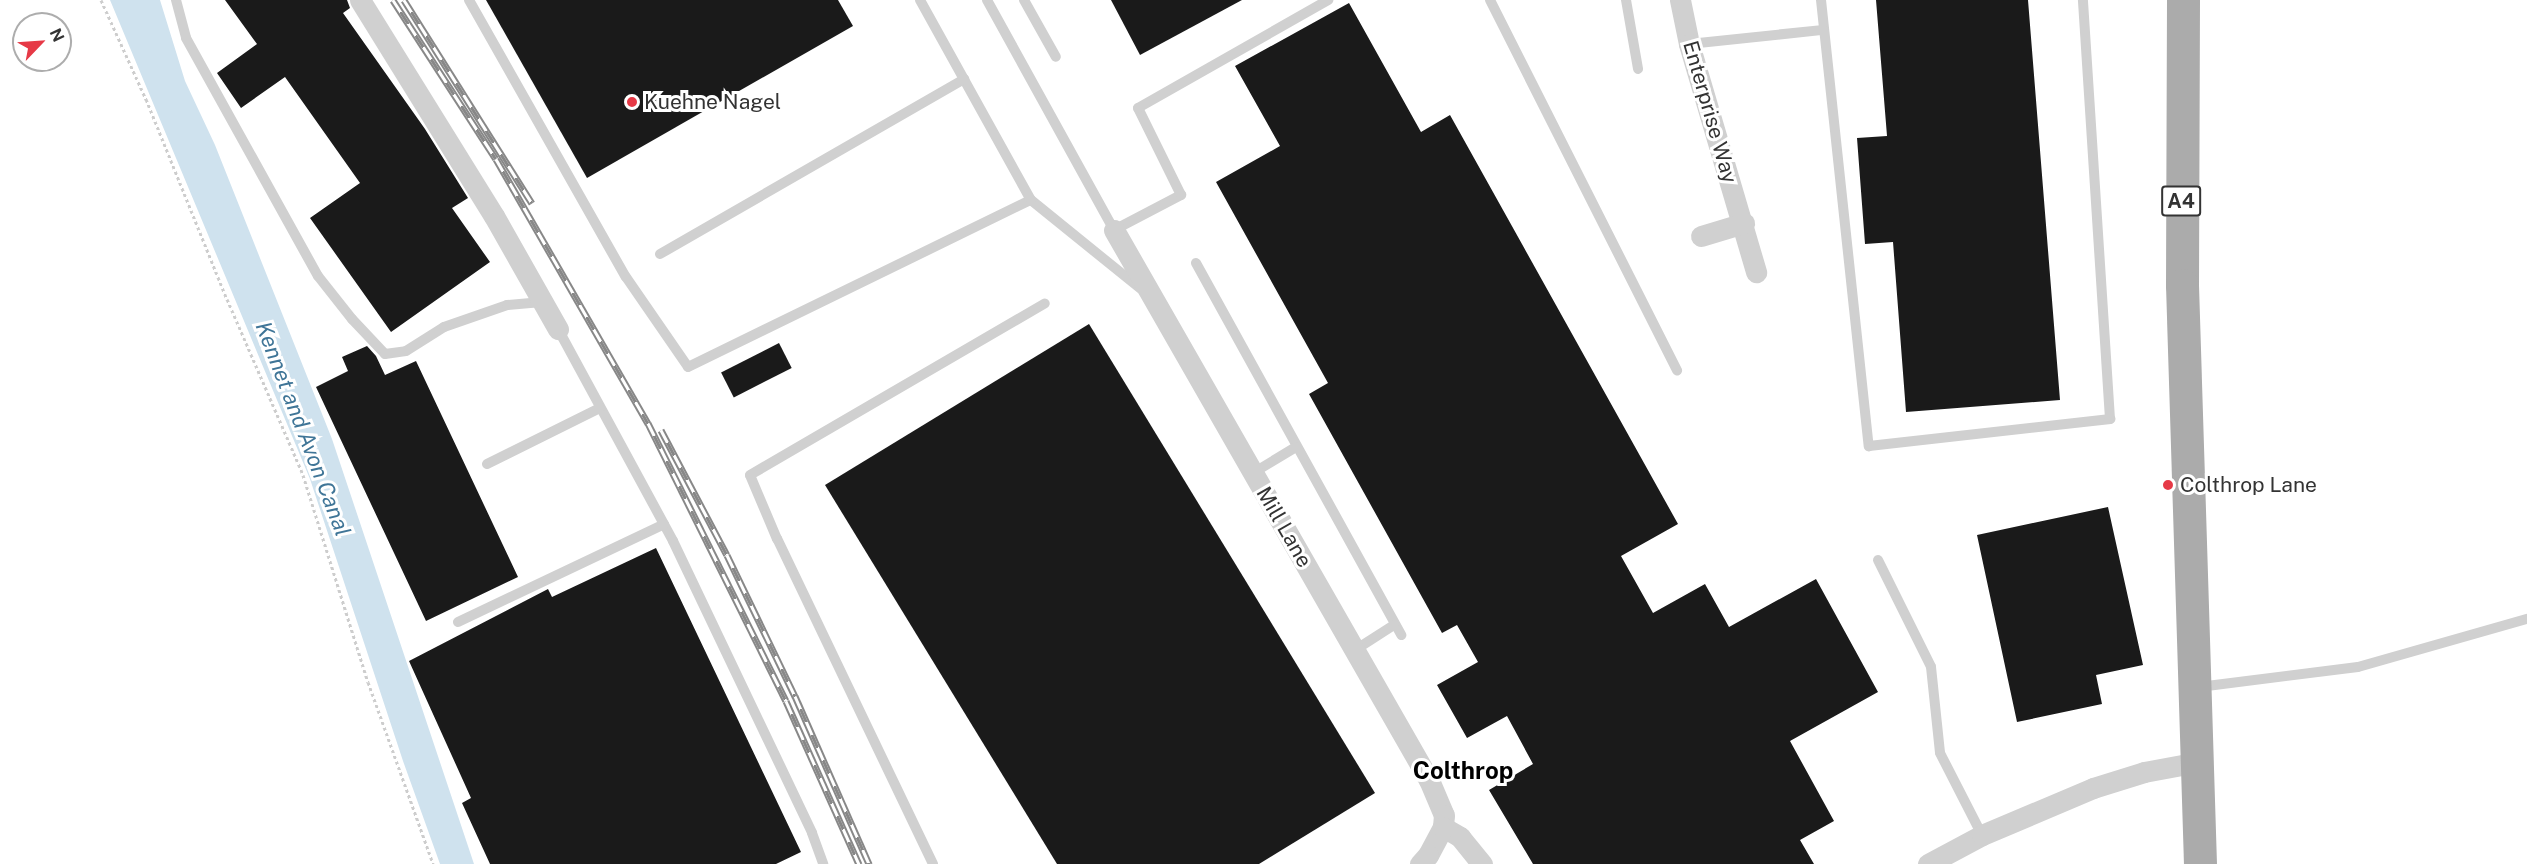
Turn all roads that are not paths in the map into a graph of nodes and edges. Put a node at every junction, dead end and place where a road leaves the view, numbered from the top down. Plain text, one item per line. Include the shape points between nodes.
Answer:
1 (176, 0) edge
2 (360, 0) edge
3 (469, 0) edge
4 (920, 0) edge
5 (987, 0) edge
6 (1024, 0) edge
7 (1328, 0) edge
8 (1490, 0) edge
9 (1626, 0) edge
10 (1680, 0) edge
11 (1821, 0) edge
12 (2083, 0) edge
13 (2183, 0) edge
14 (1823, 30) junction
15 (1689, 44) junction
16 (1056, 57) dead end
17 (1638, 69) dead end
18 (964, 79) junction
19 (1031, 200) junction
20 (1744, 223) junction
21 (1114, 230) junction
22 (1701, 236) dead end
23 (660, 254) dead end
24 (1196, 263) dead end
25 (1756, 272) dead end
26 (1155, 300) junction
27 (542, 302) junction
28 (1045, 303) dead end
29 (558, 329) joint
30 (1677, 371) dead end
31 (600, 408) junction
32 (1296, 447) junction
33 (487, 464) dead end
34 (1253, 473) junction
35 (664, 524) junction
36 (1878, 560) dead end
37 (2527, 619) edge
38 (458, 622) dead end
39 (1395, 625) junction
40 (1401, 635) dead end
41 (1355, 650) junction
42 (2195, 687) junction
43 (2198, 762) junction
44 (1443, 827) junction
45 (1982, 835) junction
46 (823, 864) edge
47 (933, 864) edge
48 (1420, 864) edge
49 (1482, 864) edge
50 (1928, 864) edge
51 (2200, 864) edge

1 - 27 lane via 186,38 318,276 385,354 406,351 444,327 507,305
2 - 27 street via 494,216
3 - 19 lane via 626,277 688,367
4 - 18 lane
5 - 21 lane
6 - 16 lane
7 - 21 lane via 1138,108 1181,195
8 - 30 lane
9 - 17 lane
10 - 15 street, Enterprise Way
11 - 14 lane
12 - 14 lane via 2110,418 1869,446
13 - 42 main road, A4 via 2182,285
14 - 15 lane
15 - 20 street, Enterprise Way
18 - 19 lane
18 - 23 lane
19 - 26 lane
20 - 22 street
20 - 25 street, Enterprise Way
21 - 26 street, Mill Lane
24 - 32 lane
26 - 34 street, Mill Lane
27 - 29 street
28 - 47 lane via 750,475
29 - 31 lane
31 - 33 lane
31 - 35 lane
32 - 34 lane
32 - 39 lane
34 - 41 street, Mill Lane
35 - 38 lane
35 - 46 lane via 812,833
36 - 45 lane via 1931,667 1940,753
37 - 42 lane via 2358,667
39 - 40 lane
39 - 41 lane
41 - 44 street, Mill Lane via 1429,780 1444,815
42 - 43 main road, A4
43 - 45 street via 2144,772 2093,788
43 - 51 main road, A4
44 - 48 street
44 - 49 street via 1460,837
45 - 50 street

